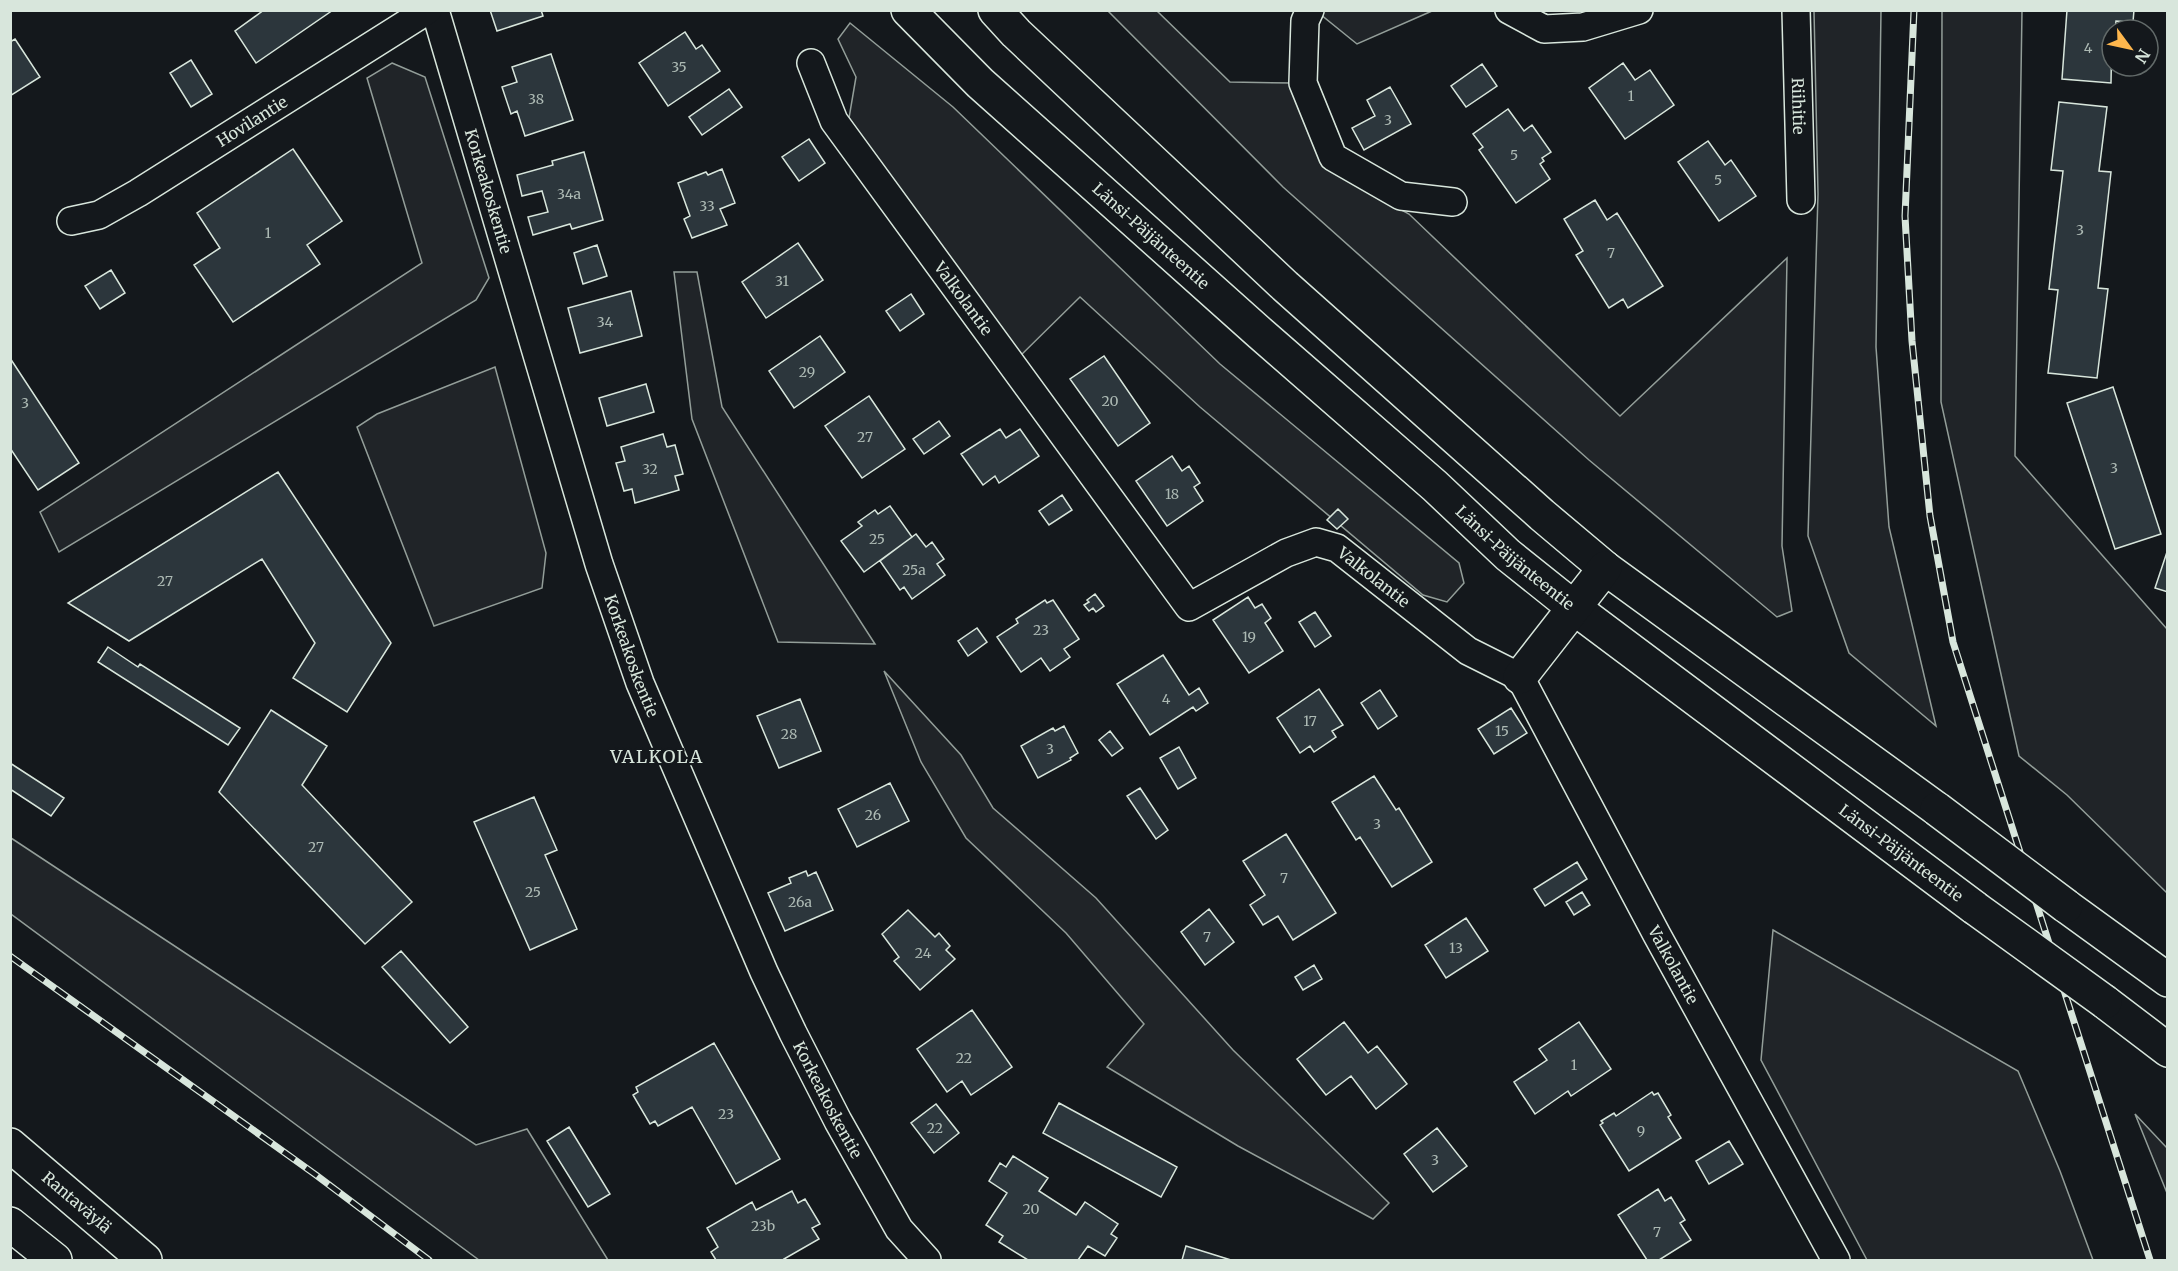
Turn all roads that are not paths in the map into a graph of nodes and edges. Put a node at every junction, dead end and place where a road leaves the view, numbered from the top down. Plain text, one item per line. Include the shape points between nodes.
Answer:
1 (428, 10) edge
2 (435, 10) edge
3 (908, 10) edge
4 (995, 10) edge
5 (1310, 10) edge
6 (1509, 10) edge
7 (1639, 10) edge
8 (1796, 10) edge
9 (811, 63) dead end
10 (1801, 200) dead end
11 (1453, 202) dead end
12 (71, 221) dead end
13 (1605, 568) junction
14 (1573, 607) junction
15 (1520, 677) junction
16 (2168, 980) edge
17 (2168, 1050) edge
18 (10, 1145) edge
19 (10, 1224) edge
20 (55, 1260) edge
21 (145, 1260) edge
22 (927, 1260) edge
23 (1836, 1260) edge

1 - 12 street, Hovilantie via 138,193 99,215
2 - 22 street, Korkeakoskentie via 599,564 640,683 793,1033 899,1229
3 - 14 main road, Länsi-Päijänteentie via 980,83 1508,555
4 - 13 main road via 1285,286
5 - 11 street via 1305,21 1303,83 1333,157 1401,196
6 - 7 street via 1544,29 1583,27
8 - 10 street, Riihitie
9 - 15 street, Valkolantie via 834,121 1189,607 1286,553 1316,542 1337,548 1468,651
13 - 14 main road
13 - 16 main road, bridge
14 - 15 main road
14 - 17 main road, Länsi-Päijänteentie, bridge
15 - 23 street, Valkolantie
18 - 21 main road, Rantaväylä
19 - 20 main road

